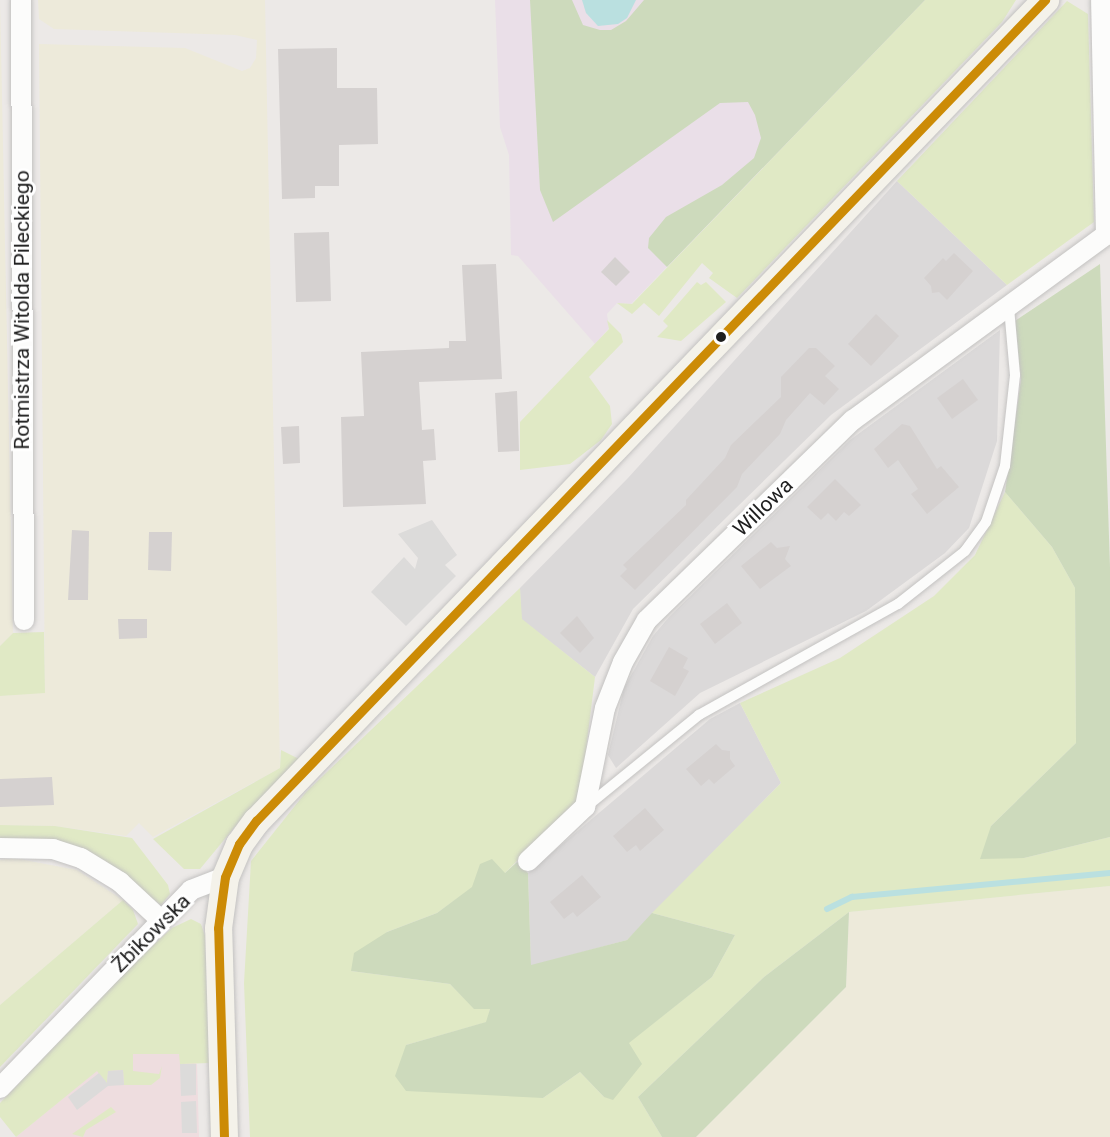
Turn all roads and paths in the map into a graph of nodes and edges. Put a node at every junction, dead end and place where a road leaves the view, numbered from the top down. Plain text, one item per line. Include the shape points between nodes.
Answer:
1 (21, 0) edge
2 (1045, 0) edge
3 (1101, 0) edge
4 (1009, 308) junction
5 (24, 620) dead end
6 (585, 807) junction
7 (0, 848) edge
8 (528, 861) dead end
9 (225, 877) junction
10 (162, 921) junction
11 (0, 1088) edge
12 (224, 1137) edge

1 - 5 street, Rotmistrza Witolda Pileckiego
2 - 9 main road via 256,820 239,844
3 - 4 street, Willowa via 1106,235
4 - 6 street, Willowa via 852,420 647,620 623,662 605,708
4 - 6 lane via 1015,375 1005,466 986,522 965,551 898,604 699,715
6 - 8 street
7 - 10 street via 53,849 81,858 120,882
9 - 10 street, Żbikowska via 191,890
9 - 12 main road via 218,928
10 - 11 street, Żbikowska

